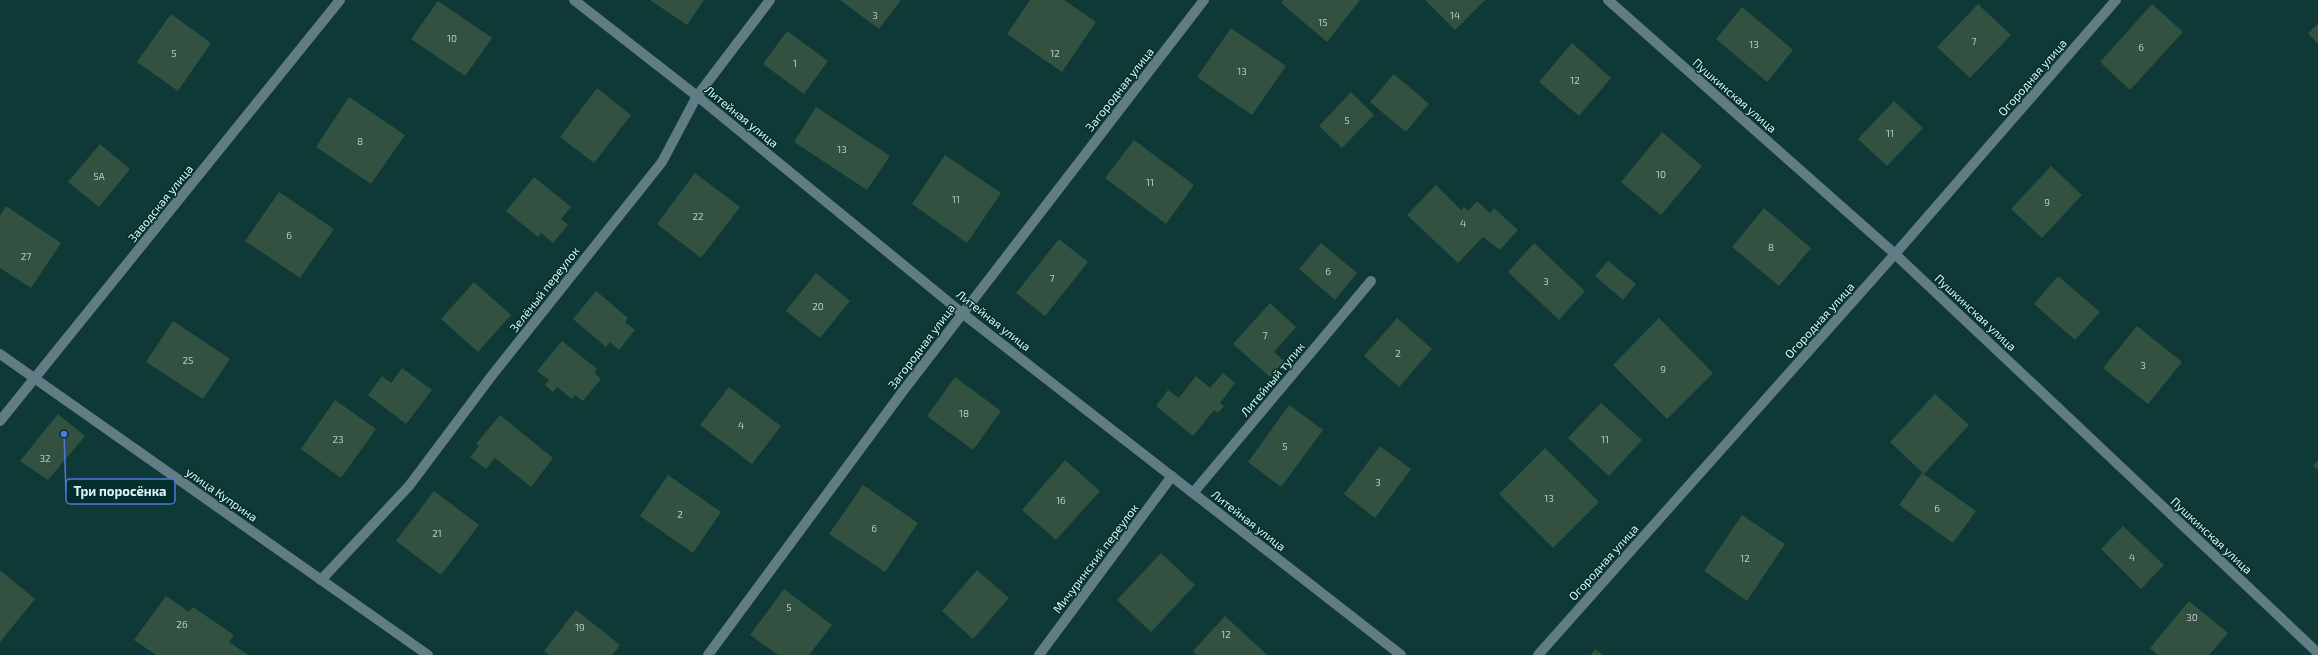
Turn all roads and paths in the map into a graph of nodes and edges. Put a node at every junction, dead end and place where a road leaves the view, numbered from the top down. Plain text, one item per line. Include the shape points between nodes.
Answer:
1 (340, 0) edge
2 (574, 0) edge
3 (770, 0) edge
4 (1204, 0) edge
5 (1608, 0) edge
6 (2116, 0) edge
7 (697, 96) junction
8 (1895, 254) junction
9 (1371, 282) dead end
10 (962, 313) junction
11 (0, 354) edge
12 (35, 379) junction
13 (0, 420) edge
14 (1172, 476) junction
15 (1193, 493) junction
16 (321, 580) junction
17 (2318, 653) edge
18 (428, 655) edge
19 (708, 655) edge
20 (1039, 655) edge
21 (1401, 655) edge
22 (1538, 655) edge

1 - 12 street, Заводская улица
2 - 7 street, Литейная улица
3 - 7 street, Зелёный переулок
4 - 10 street, Загородная улица
5 - 8 street, Пушкинская улица
6 - 8 street, Огородная улица
7 - 10 street, Литейная улица
7 - 16 street, Зелёный переулок via 662,162 493,374 409,486
8 - 17 street, Пушкинская улица
8 - 22 street, Огородная улица
9 - 15 street, Литейный тупик
10 - 14 street, Литейная улица
10 - 19 street, Загородная улица
11 - 12 street, улица Куприна
12 - 13 street, Заводская улица
12 - 16 street, улица Куприна
14 - 15 street, Литейная улица
14 - 20 street, Мичуринский переулок
15 - 21 street, Литейная улица
16 - 18 street, улица Куприна

